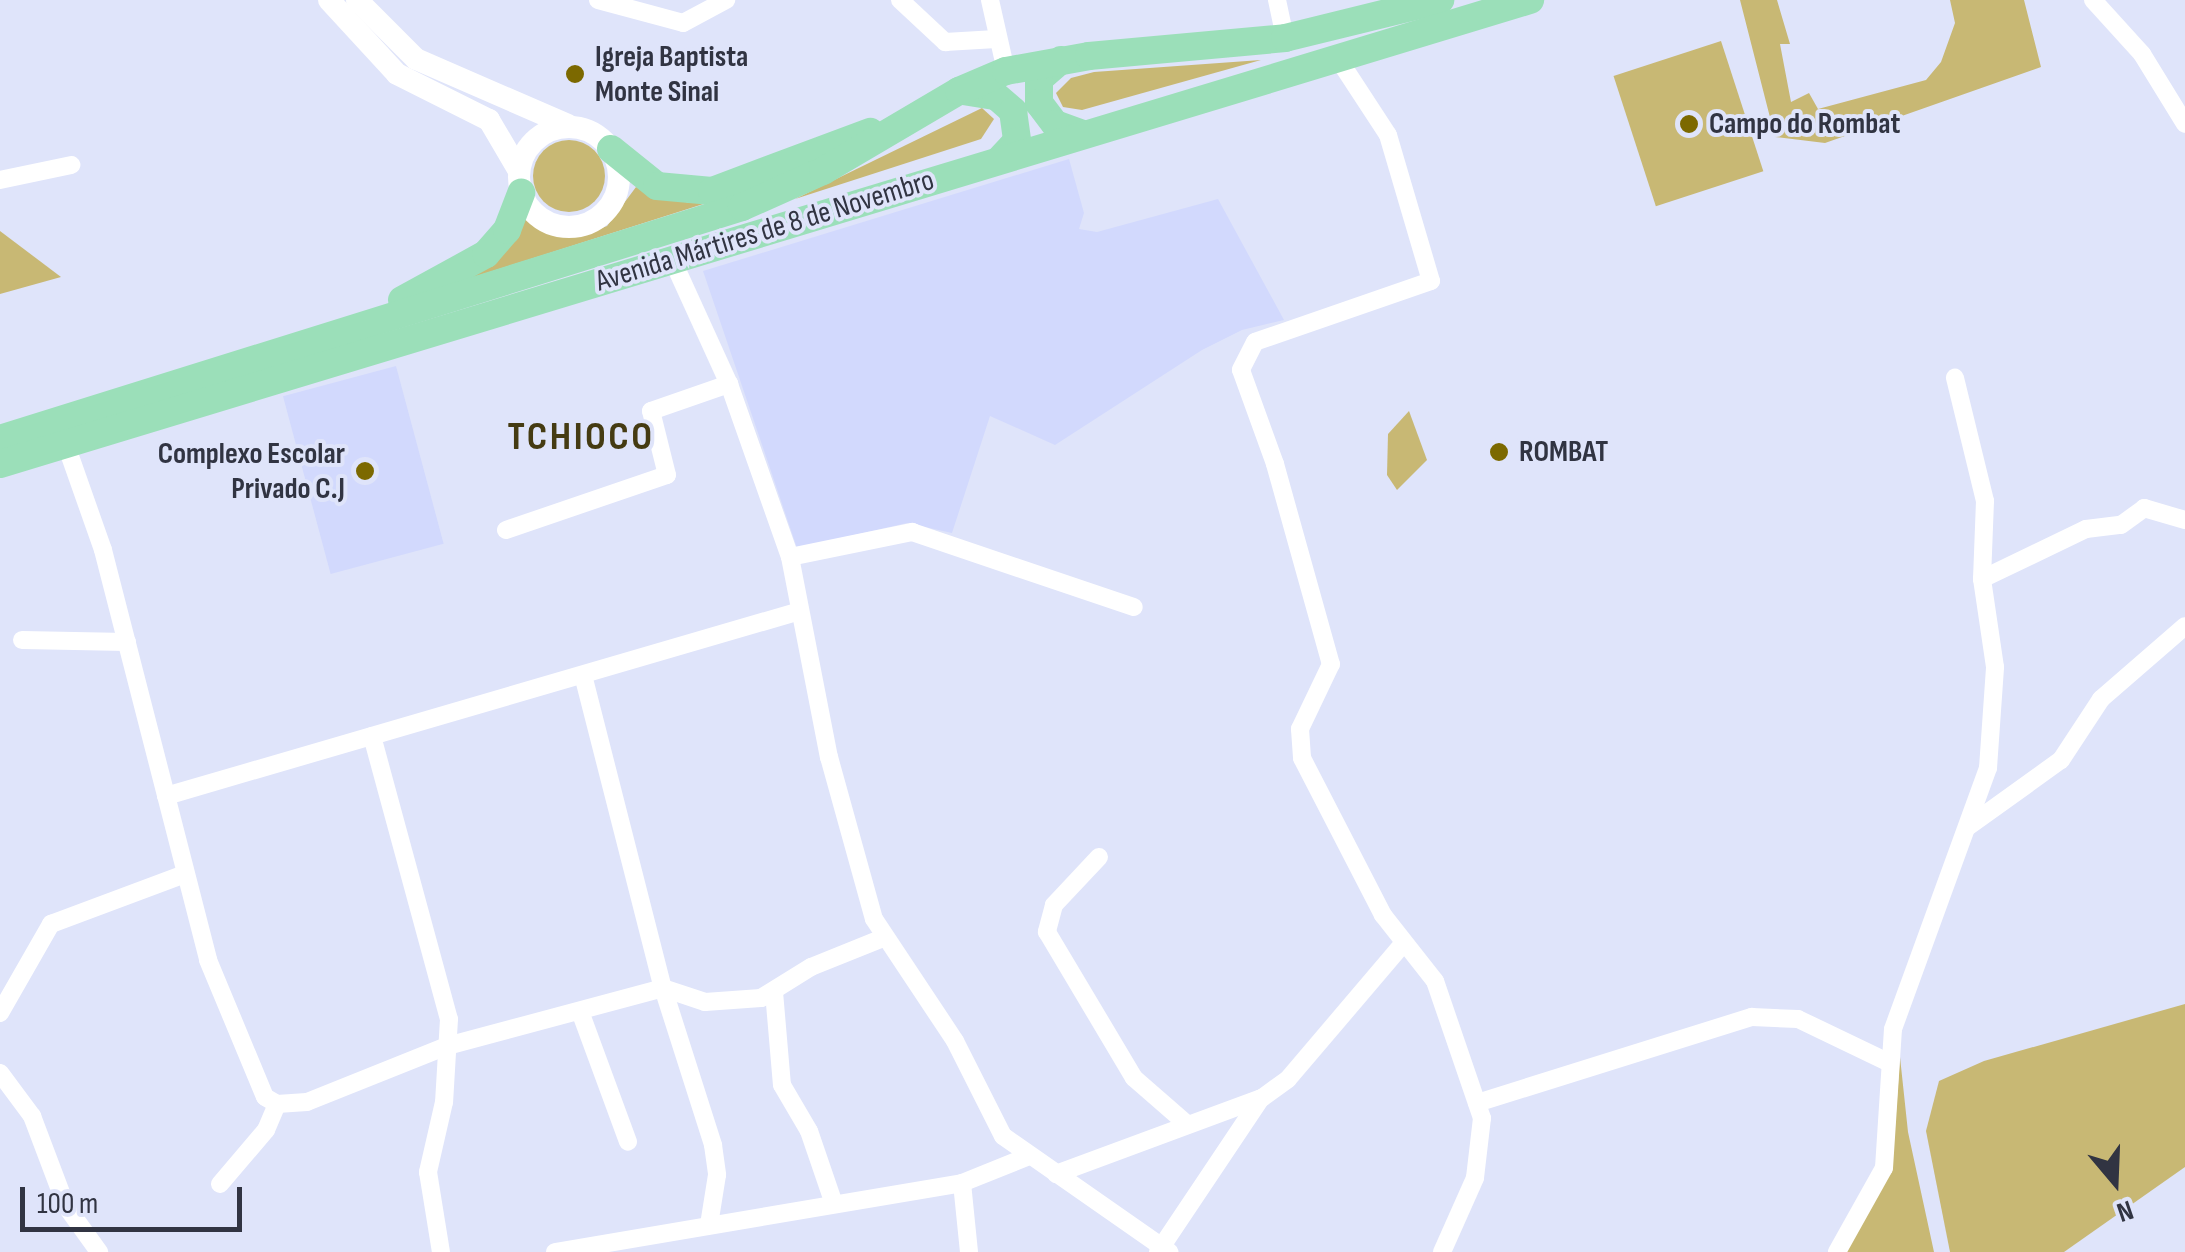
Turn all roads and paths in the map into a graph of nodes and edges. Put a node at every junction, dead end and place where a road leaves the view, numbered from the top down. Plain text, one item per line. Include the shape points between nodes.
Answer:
1 (329, 0) edge
2 (358, 0) edge
3 (598, 0) edge
4 (726, 0) edge
5 (900, 0) edge
6 (990, 0) edge
7 (1277, 0) edge
8 (1530, 0) edge
9 (2092, 0) edge
10 (1432, 1) edge
11 (1285, 38) junction
12 (996, 40) junction
13 (1336, 57) junction
14 (1061, 60) junction
15 (1006, 72) junction
16 (959, 91) junction
17 (900, 124) junction
18 (2185, 124) edge
19 (581, 129) junction
20 (1083, 134) junction
21 (610, 150) junction
22 (1000, 159) junction
23 (72, 165) dead end
24 (0, 180) edge
25 (520, 182) junction
26 (672, 259) junction
27 (334, 336) junction
28 (1954, 378) dead end
29 (728, 384) junction
30 (0, 440) edge
31 (66, 442) junction
32 (0, 464) edge
33 (2185, 520) edge
34 (506, 530) dead end
35 (790, 557) junction
36 (1982, 579) junction
37 (1134, 607) dead end
38 (800, 610) junction
39 (2185, 626) edge
40 (22, 640) dead end
41 (126, 642) junction
42 (583, 675) junction
43 (372, 736) junction
44 (166, 796) junction
45 (1969, 826) junction
46 (1099, 857) dead end
47 (182, 875) junction
48 (883, 938) junction
49 (1403, 944) junction
50 (664, 988) junction
51 (774, 992) junction
52 (0, 1013) edge
53 (581, 1014) junction
54 (447, 1046) junction
55 (1890, 1063) junction
56 (0, 1073) edge
57 (1262, 1098) junction
58 (1477, 1102) junction
59 (276, 1104) junction
60 (1187, 1124) junction
61 (628, 1142) dead end
62 (1029, 1156) junction
63 (1056, 1174) junction
64 (962, 1183) junction
65 (220, 1184) dead end
66 (833, 1200) junction
67 (709, 1225) junction
68 (1162, 1250) edge
69 (99, 1252) edge
70 (441, 1252) edge
71 (555, 1252) edge
72 (969, 1252) edge
73 (1442, 1252) edge
74 (1837, 1252) edge

1 - 25 street via 397,74 489,120
2 - 19 street via 416,59
3 - 4 street via 683,23
5 - 12 street via 946,42
6 - 12 street
7 - 11 street
8 - 13 main road, Avenida Mártires de 8 de Novembro
9 - 18 street via 2142,54
10 - 11 main road, Avenida Mártires de 8 de Novembro
11 - 14 main road, Avenida Mártires de 8 de Novembro
12 - 15 street
13 - 20 main road, Avenida Mártires de 8 de Novembro
13 - 49 street via 1388,134 1431,281 1424,289 1255,342 1241,370 1276,464 1331,664 1300,729 1302,758
14 - 15 main road, Avenida Mártires de 8 de Novembro
14 - 20 main road via 1039,79 1039,103 1055,124
15 - 16 main road, Avenida Mártires de 8 de Novembro
16 - 17 main road, Avenida Mártires de 8 de Novembro
16 - 22 main road via 996,96 1013,111 1017,141
17 - 21 main road via 828,144 712,191 657,186
17 - 27 main road, Avenida Mártires de 8 de Novembro via 823,171 742,207
19 - 21 street
19 - 25 street via 541,136
20 - 22 main road, Avenida Mártires de 8 de Novembro
21 - 25 street via 618,186 591,222 572,227 545,221
22 - 26 main road, Avenida Mártires de 8 de Novembro
23 - 24 street
25 - 27 main road via 507,230 486,254
26 - 29 street
26 - 31 main road, Avenida Mártires de 8 de Novembro
27 - 30 main road, Avenida Mártires de 8 de Novembro
28 - 36 street via 1983,482
29 - 34 street via 651,411 667,475
29 - 35 street
31 - 32 main road, Avenida Mártires de 8 de Novembro
31 - 41 street
33 - 36 street via 2144,508 2120,525 2086,530
35 - 37 street via 912,532
35 - 38 street
36 - 45 street via 1995,696 1988,768
38 - 42 street
38 - 48 street via 829,757
39 - 45 street via 2101,699 2062,760
40 - 41 street
41 - 44 street
42 - 43 street
42 - 50 street
43 - 44 street
43 - 54 street via 448,1019
44 - 47 street
45 - 55 street via 1907,986
46 - 60 street via 1054,906 1047,932 1134,1078
47 - 52 street via 52,924
47 - 59 street via 208,960 265,1096
48 - 51 street via 811,967
48 - 62 street via 955,1041 1003,1136
49 - 57 street via 1288,1079
49 - 58 street via 1435,981
50 - 51 street via 706,1002
50 - 53 street
50 - 67 street via 716,1160
51 - 66 street via 782,1085 808,1131
53 - 54 street
53 - 61 street
54 - 59 street via 306,1102
54 - 70 street via 444,1102 428,1172
55 - 58 street via 1798,1018 1752,1017
55 - 74 street via 1884,1168
56 - 69 street via 32,1116 66,1206
57 - 60 street
57 - 68 street
58 - 73 street via 1482,1131 1474,1178
59 - 65 street via 266,1130
60 - 63 street
62 - 63 street
62 - 64 street
63 - 68 street
64 - 66 street
64 - 72 street
66 - 67 street
67 - 71 street

